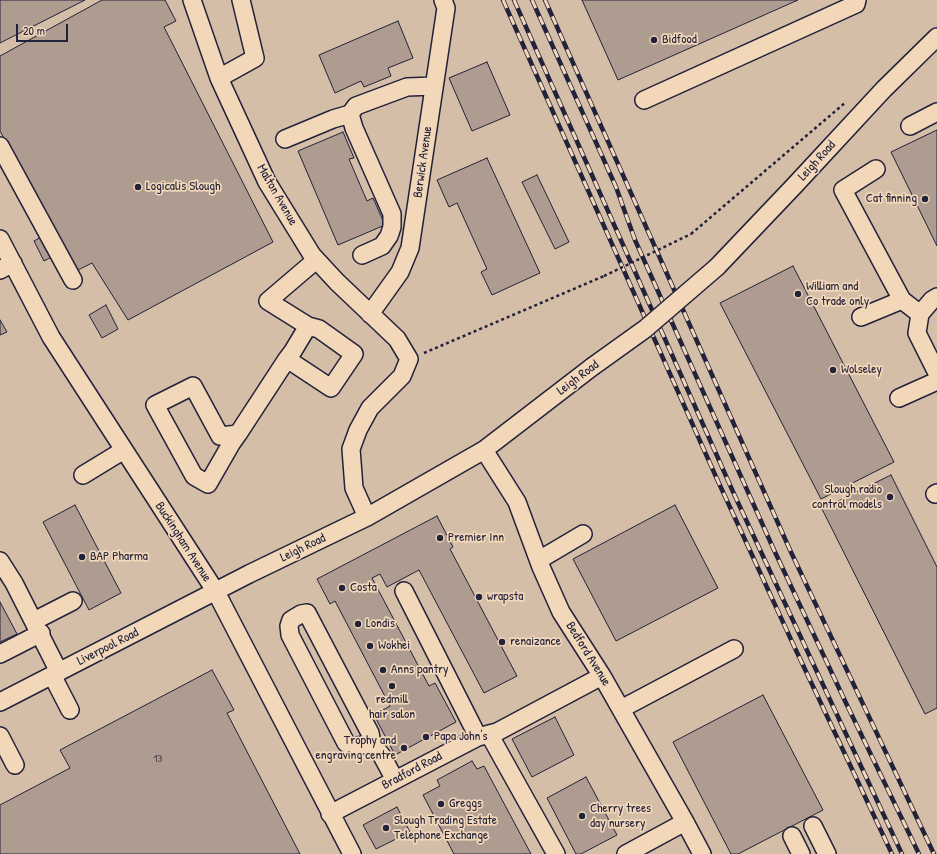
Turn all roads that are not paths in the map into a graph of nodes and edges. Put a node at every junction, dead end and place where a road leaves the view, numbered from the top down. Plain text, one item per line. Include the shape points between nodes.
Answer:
1 (192, 0) edge
2 (241, 0) edge
3 (443, 0) edge
4 (857, 0) edge
5 (936, 40) edge
6 (220, 78) junction
7 (434, 86) junction
8 (644, 100) dead end
9 (937, 112) edge
10 (350, 114) junction
11 (910, 126) dead end
12 (284, 139) dead end
13 (0, 146) edge
14 (876, 168) dead end
15 (0, 239) edge
16 (362, 255) dead end
17 (316, 260) junction
18 (6, 266) edge
19 (73, 280) dead end
20 (937, 297) edge
21 (902, 300) junction
22 (370, 314) junction
23 (920, 314) junction
24 (861, 317) dead end
25 (308, 326) junction
26 (287, 359) junction
27 (937, 373) edge
28 (937, 381) edge
29 (899, 398) dead end
30 (234, 439) junction
31 (124, 450) junction
32 (484, 450) junction
33 (83, 475) dead end
34 (367, 517) junction
35 (583, 534) dead end
36 (0, 560) edge
37 (539, 560) junction
38 (404, 591) dead end
39 (216, 592) junction
40 (73, 601) dead end
41 (38, 627) junction
42 (734, 649) dead end
43 (0, 654) edge
44 (56, 673) junction
45 (602, 676) junction
46 (0, 702) edge
47 (621, 709) junction
48 (70, 710) dead end
49 (0, 736) edge
50 (483, 736) junction
51 (372, 743) junction
52 (15, 765) dead end
53 (395, 780) junction
54 (330, 814) junction
55 (685, 822) junction
56 (814, 826) dead end
57 (792, 836) dead end
58 (352, 854) edge
59 (556, 854) edge
60 (626, 854) edge
61 (702, 854) edge
62 (801, 854) edge
63 (828, 854) edge

1 - 6 street, Malton Avenue
2 - 6 street via 255,58
3 - 7 street, Berwick Avenue via 446,8
4 - 8 street via 856,4
5 - 32 street, Leigh Road, bridge via 884,89 717,268 645,330 592,367
6 - 17 street, Malton Avenue via 267,182
7 - 10 street via 407,87 356,106
7 - 22 street, Berwick Avenue via 410,248 400,272
9 - 11 street
10 - 12 street
10 - 16 street via 392,214 392,227 382,246
13 - 19 street
14 - 21 street via 843,190
15 - 18 street, Buckingham Avenue
17 - 22 street, Malton Avenue
17 - 25 street via 268,301
18 - 31 street, Buckingham Avenue
20 - 23 street
21 - 23 street
21 - 24 street
22 - 34 street, Malton Avenue via 397,339 409,359 402,376 370,408 351,449 354,488
23 - 27 street via 917,333
25 - 26 street
25 - 26 street via 320,329 354,354 332,388
26 - 30 street
28 - 29 street
30 - 30 street via 208,484 194,476 155,405 193,386 220,436
31 - 33 street
31 - 39 street, Buckingham Avenue
32 - 34 street, Leigh Road
32 - 37 street, Bedford Avenue via 517,502
34 - 39 street, Leigh Road
35 - 37 street
36 - 41 street
37 - 45 street, Bedford Avenue via 561,612
38 - 50 street
39 - 44 street, Liverpool Road
39 - 54 street, Buckingham Avenue
40 - 41 street
41 - 43 street
41 - 44 street
42 - 47 street
44 - 46 street, Liverpool Road
44 - 48 street
45 - 47 street, Bedford Avenue
45 - 50 street, Bradford Road
47 - 55 street, Bedford Avenue
49 - 52 street
50 - 53 street, Bradford Road
50 - 59 street
51 - 51 street via 353,747 346,743 290,635 291,620 307,613 370,733
51 - 53 street
53 - 54 street, Bradford Road
54 - 58 street, Buckingham Avenue
55 - 60 street
55 - 61 street, Bedford Avenue
56 - 63 street
57 - 62 street

